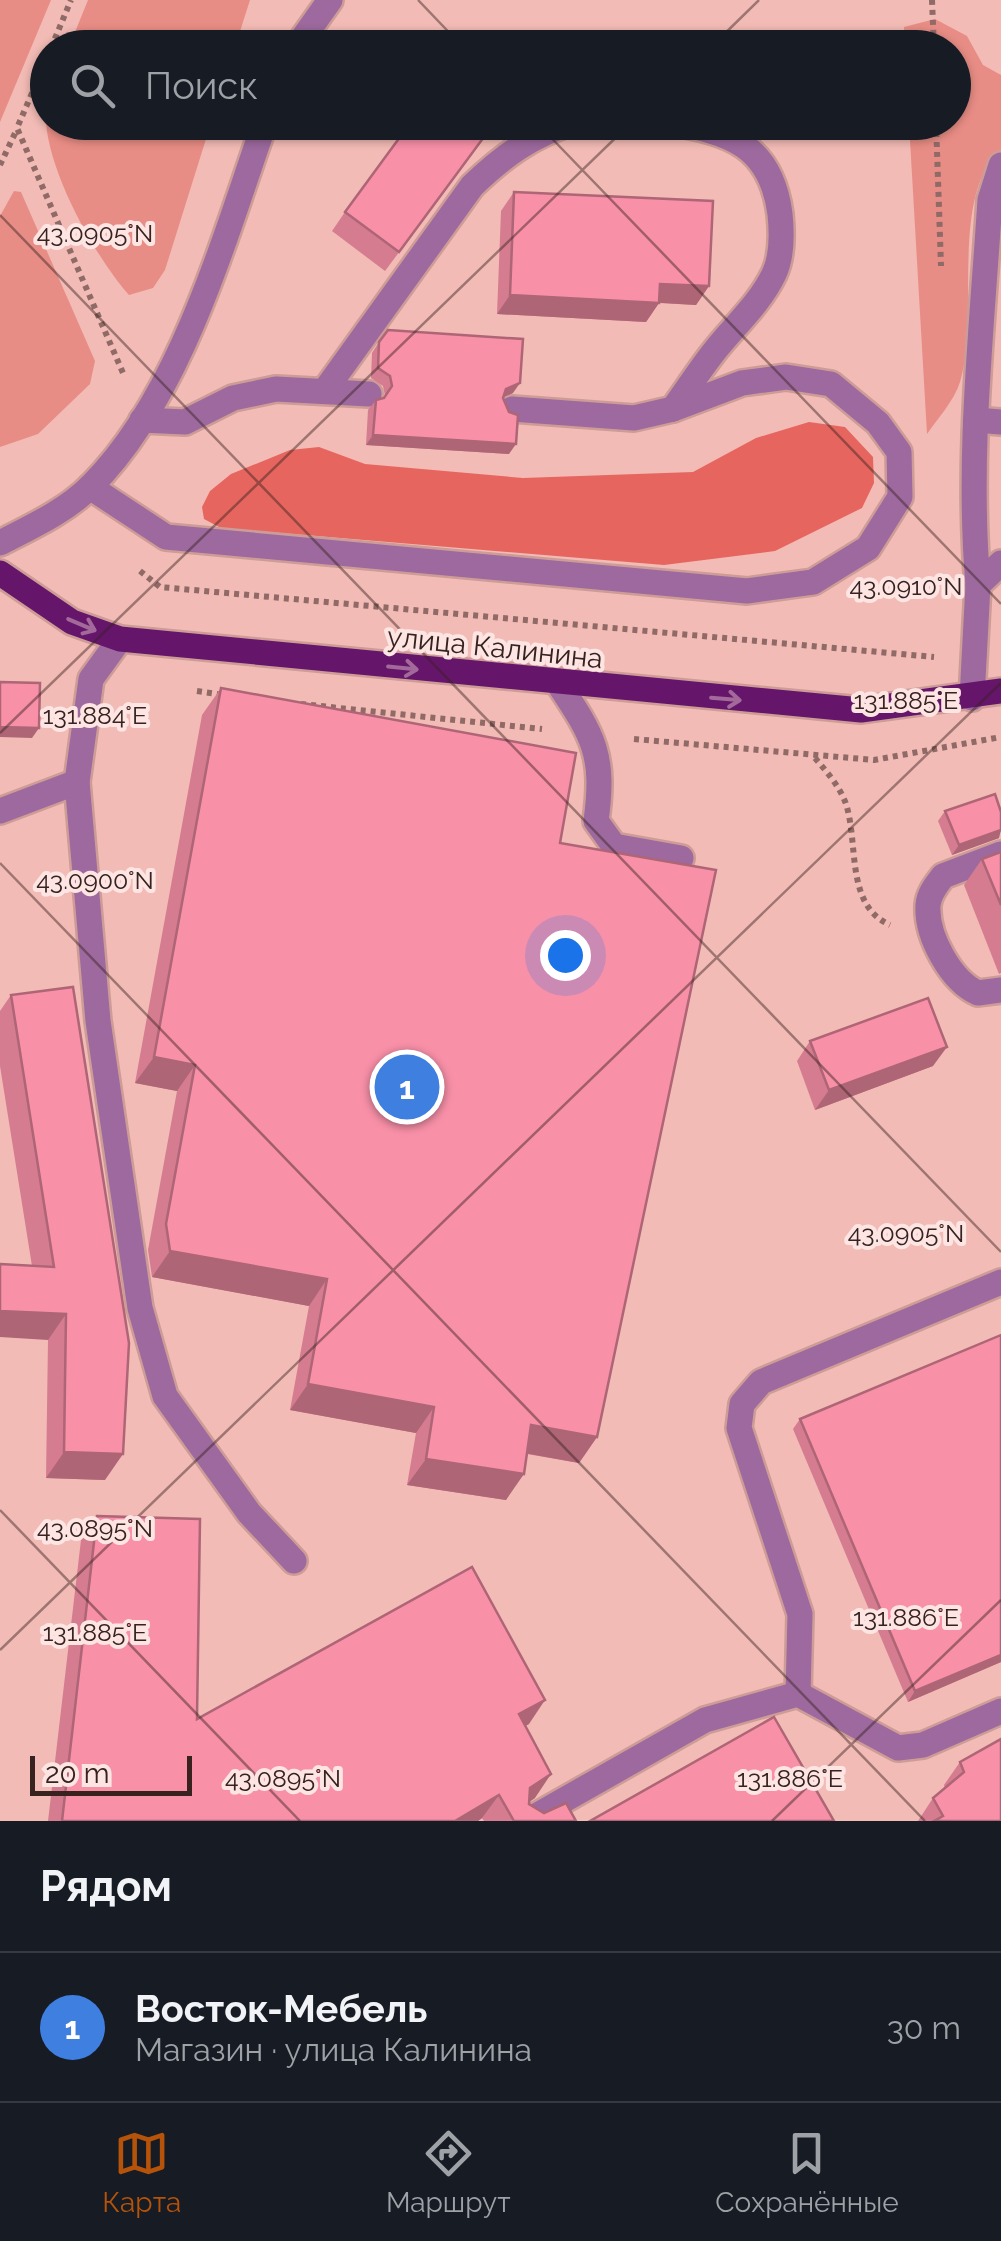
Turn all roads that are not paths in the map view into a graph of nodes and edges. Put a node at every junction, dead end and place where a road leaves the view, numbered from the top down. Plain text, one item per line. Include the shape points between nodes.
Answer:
1 (330, 0) edge
2 (309, 30) edge
3 (258, 140) edge
4 (529, 140) edge
5 (734, 140) edge
6 (1001, 165) edge
7 (326, 389) junction
8 (370, 394) dead end
9 (512, 409) edge
10 (673, 409) junction
11 (142, 420) junction
12 (988, 421) edge
13 (90, 487) junction
14 (0, 543) edge
15 (1001, 563) edge
16 (0, 573) edge
17 (978, 584) junction
18 (120, 639) junction
19 (558, 683) junction
20 (1001, 691) edge
21 (972, 698) junction
22 (77, 782) junction
23 (0, 811) edge
24 (1001, 854) edge
25 (681, 858) dead end
26 (1001, 990) edge
27 (1001, 1282) edge
28 (294, 1561) dead end
29 (798, 1694) junction
30 (1001, 1710) edge
31 (527, 1821) edge

1 - 2 lane
3 - 11 lane via 182,344
4 - 7 lane via 472,186
5 - 10 lane via 765,164 778,198 782,234 775,272
6 - 12 lane via 990,200
7 - 8 lane
7 - 11 lane via 233,398 185,422
9 - 10 lane via 599,418
10 - 13 lane via 742,383 786,377 831,384 878,423 899,452 900,497 868,548 812,582 747,591 166,537
11 - 13 lane
12 - 17 lane via 974,530
13 - 14 lane
15 - 17 lane
16 -> 18 main road, улица Калинина via 72,622
17 - 21 lane
18 -> 19 main road, улица Калинина
18 - 22 lane via 91,679
19 -> 21 main road, улица Калинина via 861,710
19 - 25 lane via 593,734 601,783 596,822 614,846
20 - 21 main road, улица Калинина
22 - 23 lane
22 - 28 lane via 98,1021 140,1308 165,1396 249,1513
24 - 26 lane via 944,876 928,900 934,935 953,976 978,992
27 - 29 lane via 762,1382 742,1404 740,1428 800,1614
29 - 30 lane via 898,1748 923,1745
29 - 31 lane via 706,1720

